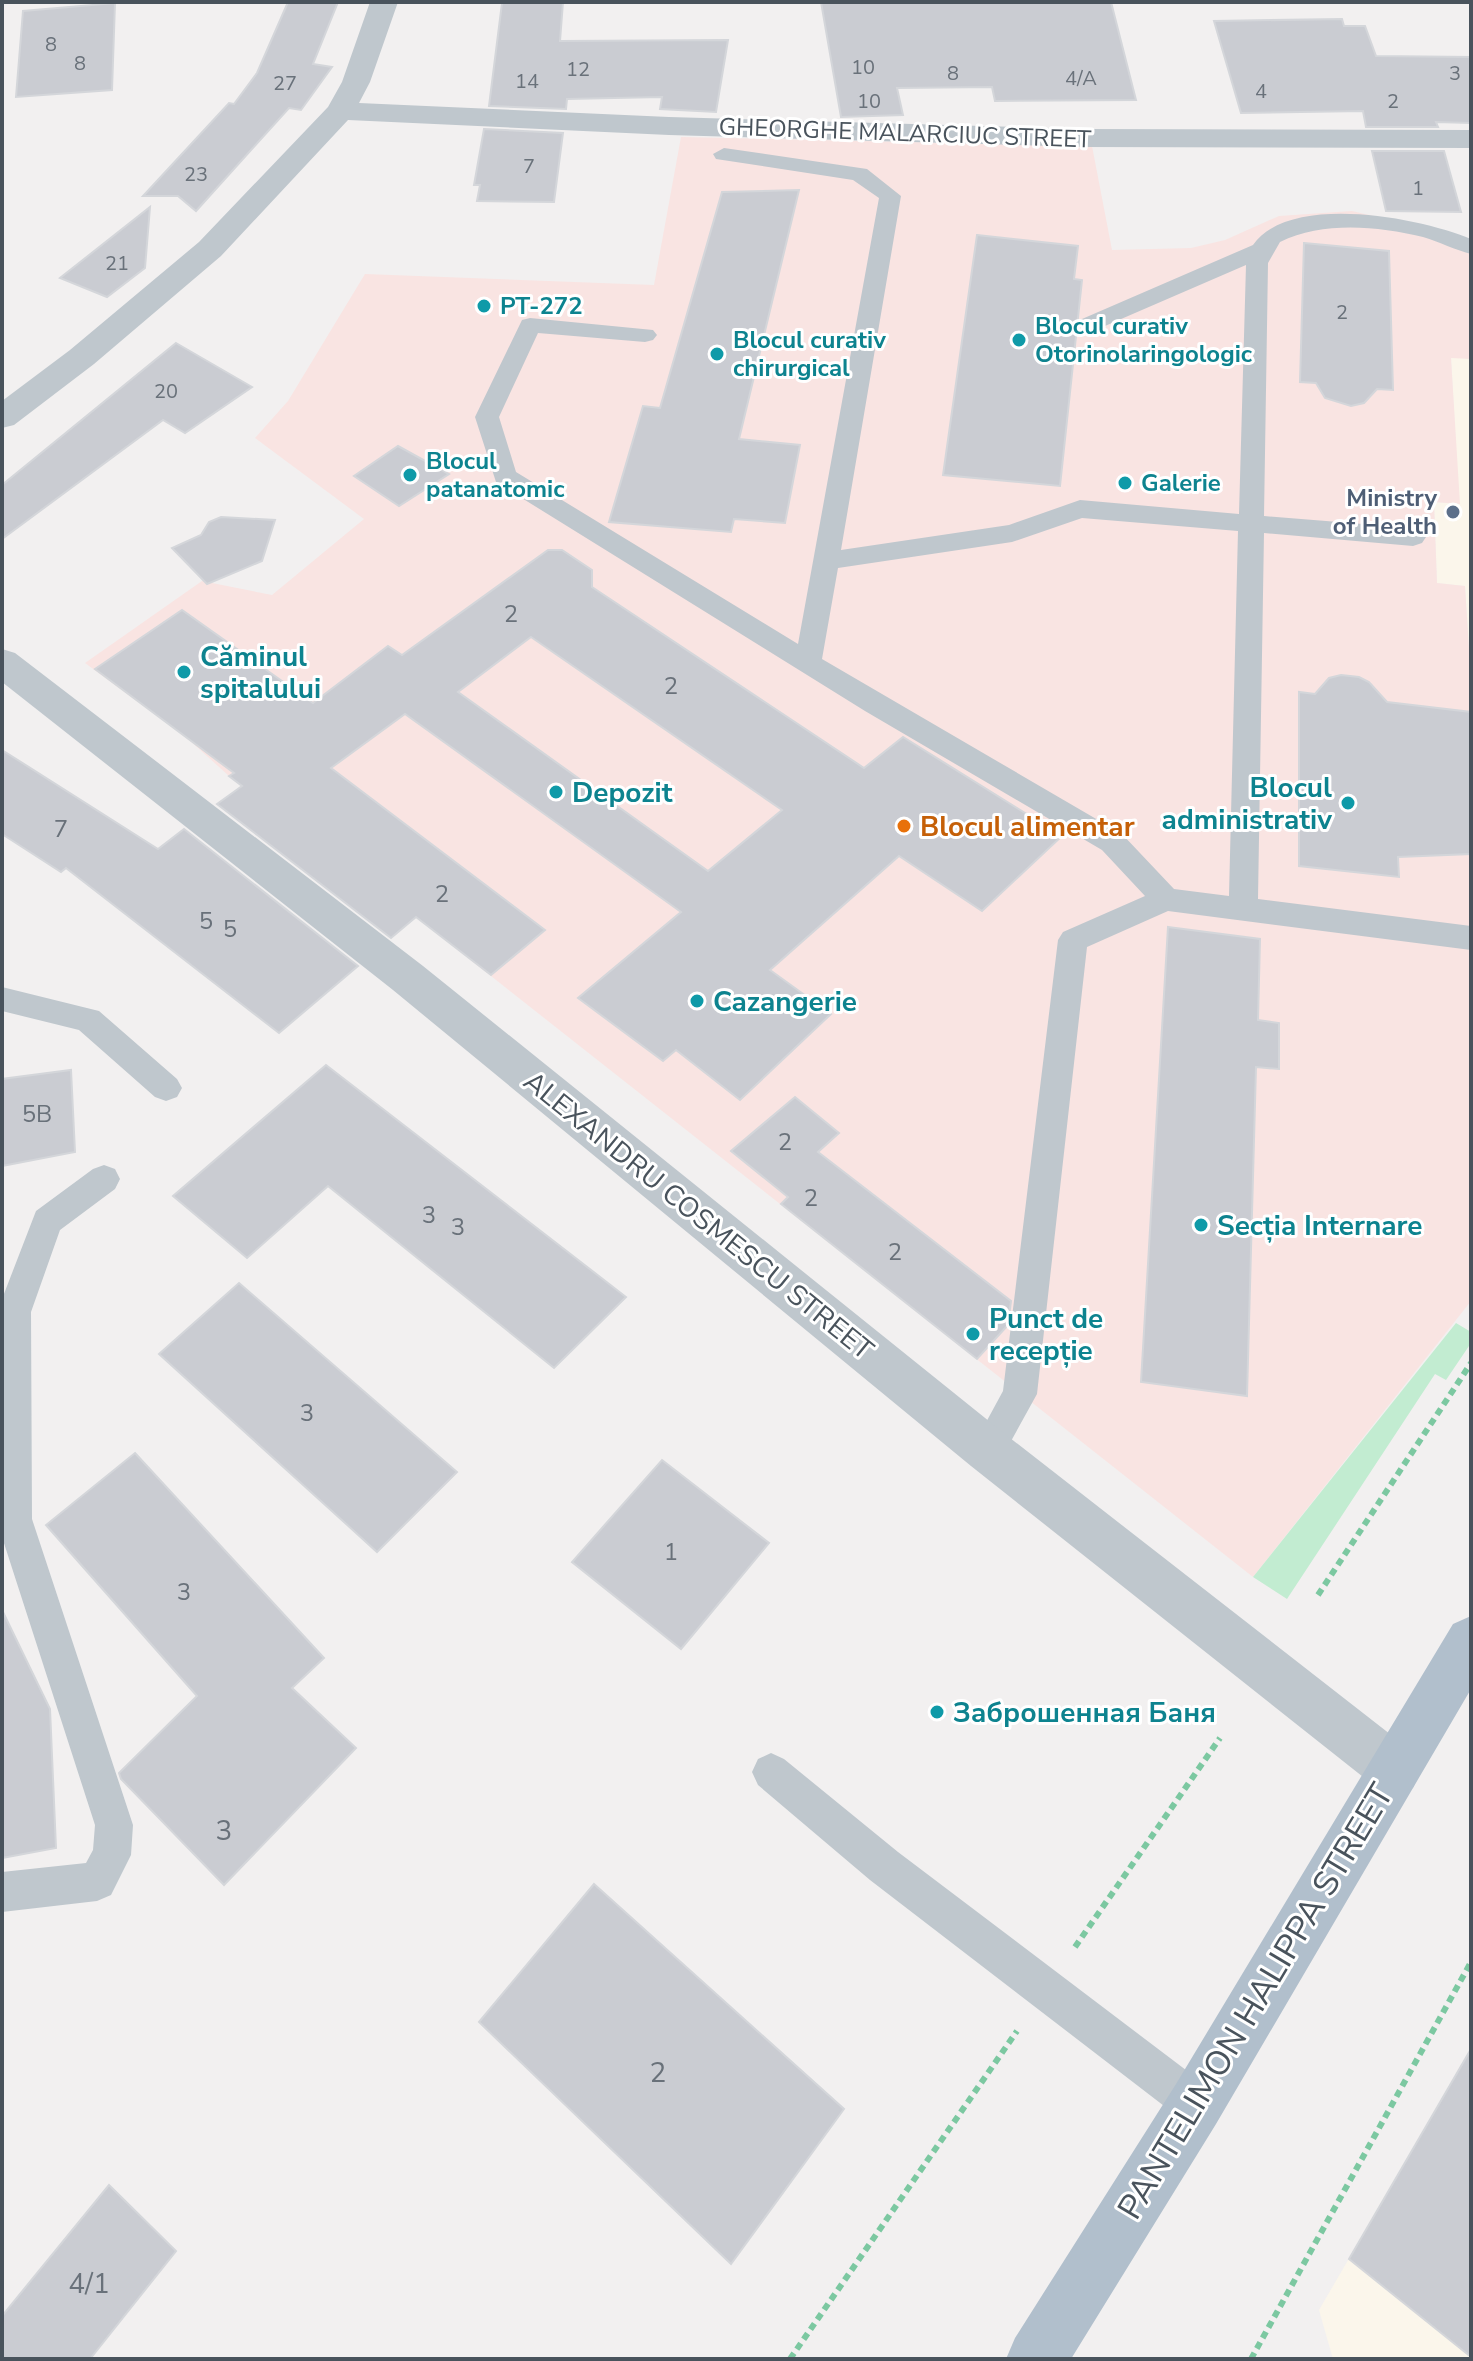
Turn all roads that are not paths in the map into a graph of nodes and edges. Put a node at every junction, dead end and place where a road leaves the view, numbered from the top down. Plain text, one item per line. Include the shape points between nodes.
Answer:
1 (384, 2) edge
2 (340, 111) junction
3 (1471, 139) edge
4 (724, 154) dead end
5 (1471, 247) edge
6 (1261, 250) junction
7 (1090, 324) dead end
8 (645, 335) dead end
9 (2, 417) edge
10 (1249, 522) junction
11 (1413, 537) dead end
12 (826, 561) junction
13 (2, 662) edge
14 (808, 663) junction
15 (1166, 899) junction
16 (1243, 911) junction
17 (1471, 938) edge
18 (2, 999) edge
19 (166, 1088) dead end
20 (104, 1179) dead end
21 (988, 1450) junction
22 (1471, 1641) edge
23 (1395, 1770) junction
24 (771, 1772) dead end
25 (2, 1892) edge
26 (1196, 2104) junction
27 (1036, 2359) edge

1 - 2 street via 368,53
2 - 3 street, GHEORGHE MALARCIUC STREET via 1083,138
2 - 9 street via 210,249
4 - 12 lane via 859,174 890,196
5 - 6 lane via 1402,227 1329,221 1288,229
6 - 7 lane
6 - 10 lane via 1254,275
8 - 14 lane via 530,325 487,417 505,476
10 - 11 lane
10 - 12 lane via 1080,509 1012,533
10 - 16 lane
12 - 14 lane
13 - 21 street, ALEXANDRU COSMESCU STREET via 408,978
14 - 15 lane via 1112,842
15 - 16 lane
15 - 21 lane via 1073,940 1020,1394
16 - 17 lane
18 - 19 lane via 88,1020
20 - 25 lane via 47,1221 14,1312 14,1519 114,1825 112,1855 97,1881
21 - 23 street, ALEXANDRU COSMESCU STREET
22 - 23 main road, PANTELIMON HALIPPA STREET
23 - 26 main road, PANTELIMON HALIPPA STREET
24 - 26 lane via 884,1866
26 - 27 main road, PANTELIMON HALIPPA STREET

